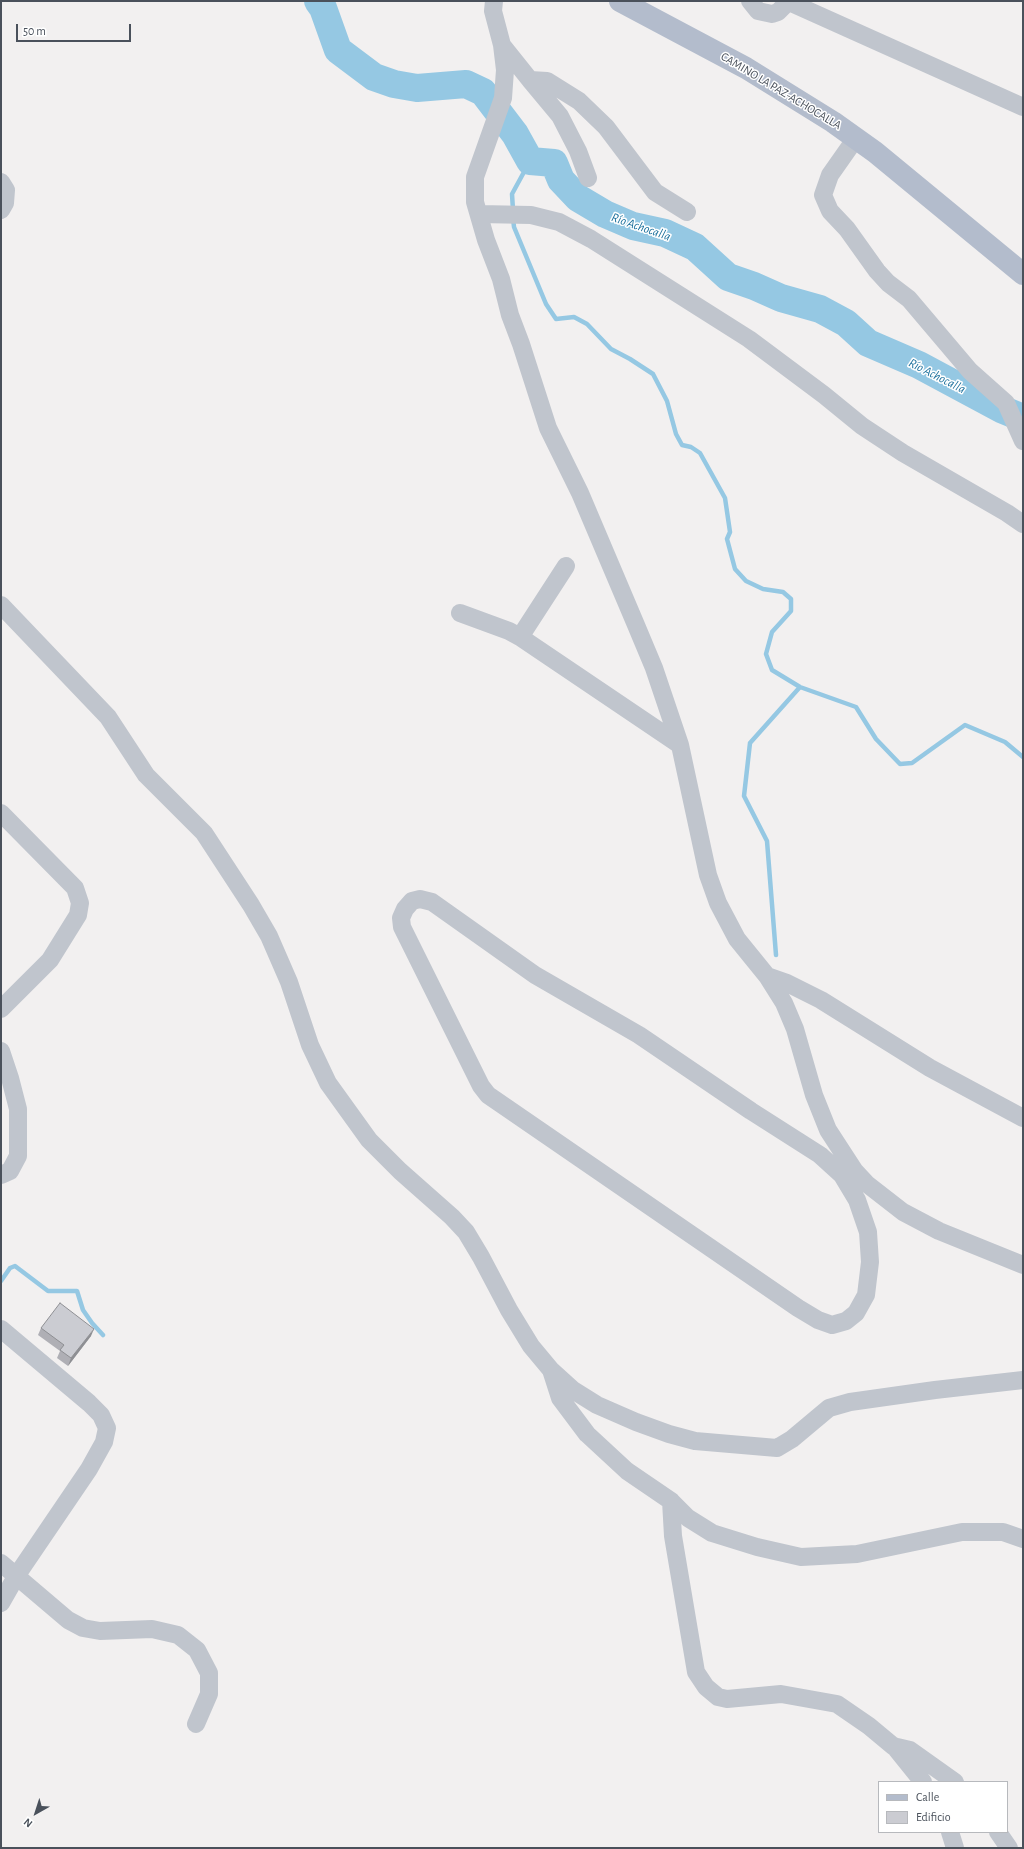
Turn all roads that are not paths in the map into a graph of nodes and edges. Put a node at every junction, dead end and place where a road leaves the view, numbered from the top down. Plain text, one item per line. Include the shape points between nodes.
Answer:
1 (494, 1) edge
2 (620, 1) edge
3 (750, 1) edge
4 (787, 1) edge
5 (502, 45) junction
6 (530, 80) junction
7 (1023, 107) edge
8 (856, 138) junction
9 (588, 178) dead end
10 (1, 182) edge
11 (1, 210) edge
12 (688, 212) dead end
13 (480, 214) junction
14 (1023, 274) edge
15 (1023, 441) edge
16 (1023, 524) edge
17 (566, 566) dead end
18 (1, 605) edge
19 (460, 612) dead end
20 (520, 637) junction
21 (680, 745) junction
22 (1, 813) edge
23 (767, 976) junction
24 (1, 1009) edge
25 (1, 1051) edge
26 (1023, 1118) edge
27 (848, 1172) junction
28 (1, 1175) edge
29 (1023, 1266) edge
30 (1, 1329) edge
31 (552, 1370) junction
32 (1023, 1380) edge
33 (671, 1501) junction
34 (1023, 1539) edge
35 (1, 1563) edge
36 (17, 1575) junction
37 (1, 1603) edge
38 (196, 1724) dead end
39 (893, 1746) junction
40 (922, 1781) edge
41 (954, 1781) edge
42 (950, 1833) edge
43 (999, 1833) edge
44 (955, 1848) edge
45 (1008, 1848) edge

1 - 5 street via 493,11
2 - 8 main road, CAMINO LA PAZ-ACHOCALLA via 746,68
3 - 4 street via 758,11 772,14 778,12
4 - 7 street
5 - 6 street
5 - 13 street via 505,70 503,98 475,177 475,202
6 - 9 street via 560,116
6 - 12 street via 547,81 579,101 606,127 655,192
8 - 14 main road, CAMINO LA PAZ-ACHOCALLA
8 - 15 street via 830,175 823,195 830,211 847,229 877,271 909,299 970,371 1006,403
10 - 11 street via 6,190 5,203
13 - 16 street via 531,216 559,222 591,239 749,339 862,426
13 - 21 street via 486,240 548,428 580,493 654,668
17 - 20 street
18 - 31 street via 108,717 146,775 204,833 269,936 289,982 310,1045 328,1082 369,1140 466,1232 531,1346
19 - 20 street
20 - 21 street
21 - 23 street via 708,875 737,939
22 - 24 street via 74,888 80,903 78,915 50,960
23 - 26 street via 821,1000 930,1068
23 - 27 street via 784,1003 795,1029 814,1094
25 - 28 street via 18,1109 18,1156 10,1171
27 - 27 street via 751,1111 639,1035 535,975 432,902 420,899 412,901 405,909 401,918 402,927 481,1086 488,1095 798,1308 832,1325 846,1321 856,1313 866,1295 870,1262 868,1232
27 - 29 street via 903,1212 939,1231
30 - 36 street via 89,1403 101,1415 107,1428 104,1442 89,1469
31 - 32 street via 573,1390 597,1405 669,1434 695,1441 777,1448 792,1439 829,1408 850,1402
31 - 33 street via 560,1398 587,1434 628,1471
33 - 34 street via 688,1518 712,1532 757,1547 801,1557 857,1554 962,1532 1003,1532
33 - 39 street via 672,1536 696,1672 706,1687 718,1697 727,1699 781,1694 837,1704
35 - 36 street
36 - 37 street
36 - 38 street via 68,1620 83,1628 100,1631 152,1629 178,1635 197,1650 208,1673 209,1694
39 - 40 street
39 - 41 street via 910,1750
42 - 44 street
43 - 45 street

